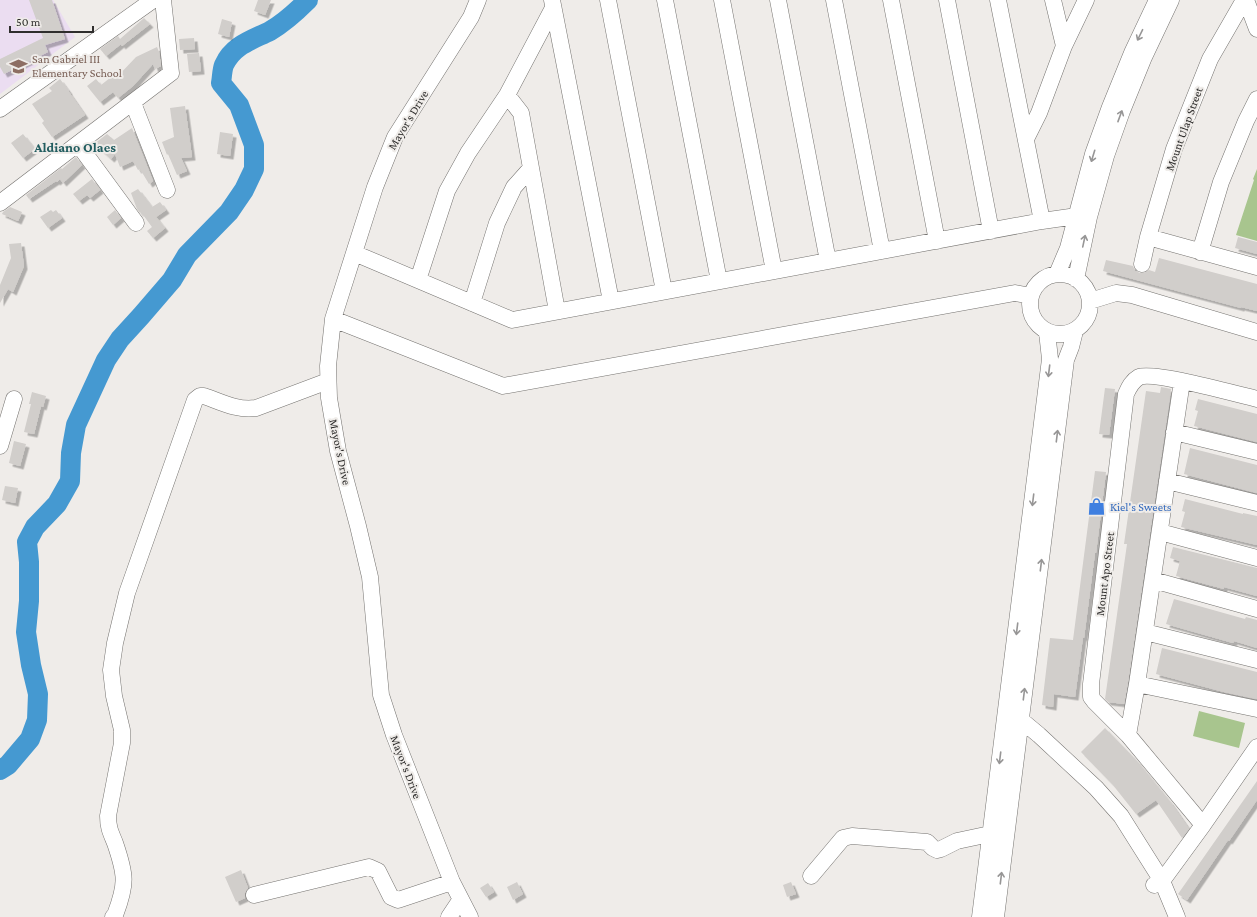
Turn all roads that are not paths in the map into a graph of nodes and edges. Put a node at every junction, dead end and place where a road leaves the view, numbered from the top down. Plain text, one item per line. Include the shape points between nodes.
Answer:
1 (153, 0) edge
2 (163, 0) edge
3 (478, 0) edge
4 (608, 0) edge
5 (665, 0) edge
6 (722, 0) edge
7 (778, 0) edge
8 (834, 0) edge
9 (891, 0) edge
10 (947, 0) edge
11 (998, 0) edge
12 (1053, 0) edge
13 (1086, 0) edge
14 (1157, 0) edge
15 (1171, 0) edge
16 (1245, 0) edge
17 (553, 4) edge
18 (1257, 29) edge
19 (1064, 46) junction
20 (507, 95) junction
21 (1257, 99) edge
22 (133, 103) junction
23 (0, 109) edge
24 (1026, 140) junction
25 (78, 144) junction
26 (531, 168) junction
27 (167, 190) dead end
28 (0, 203) edge
29 (1083, 216) junction
30 (1042, 221) junction
31 (136, 223) dead end
32 (991, 231) junction
33 (1148, 237) junction
34 (937, 241) junction
35 (882, 251) junction
36 (1200, 252) junction
37 (354, 254) junction
38 (828, 261) junction
39 (1142, 264) dead end
40 (1257, 267) edge
41 (774, 271) junction
42 (1057, 274) junction
43 (1076, 279) junction
44 (418, 280) junction
45 (719, 281) junction
46 (664, 291) junction
47 (1031, 296) junction
48 (611, 301) junction
49 (1090, 301) junction
50 (472, 303) junction
51 (557, 311) junction
52 (333, 319) junction
53 (1074, 331) junction
54 (1047, 332) junction
55 (1257, 332) edge
56 (328, 381) junction
57 (1182, 381) junction
58 (14, 399) dead end
59 (1257, 399) edge
60 (1174, 432) junction
61 (0, 446) edge
62 (1257, 452) edge
63 (1167, 481) junction
64 (1257, 503) edge
65 (1160, 532) junction
66 (1257, 558) edge
67 (1153, 580) junction
68 (1257, 609) edge
69 (1145, 632) junction
70 (1257, 660) edge
71 (1138, 684) junction
72 (1257, 709) edge
73 (1013, 724) junction
74 (1128, 736) junction
75 (1257, 747) edge
76 (1203, 825) junction
77 (990, 834) junction
78 (811, 876) dead end
79 (452, 882) junction
80 (1158, 883) junction
81 (254, 895) dead end
82 (461, 899) junction
83 (113, 917) edge
84 (449, 917) edge
85 (470, 917) edge
86 (980, 917) edge
87 (996, 917) edge
88 (1167, 917) edge
89 (1177, 917) edge

1 - 23 street
2 - 22 street via 171,73
3 - 37 street, Mayor's Drive via 467,23 395,137 375,187
4 - 46 street
5 - 45 street
6 - 41 street
7 - 38 street
8 - 35 street
9 - 34 street
10 - 32 street
11 - 24 street
12 - 19 street
13 - 19 street
14 -> 29 street via 1132,53 1093,154
29 -> 15 street via 1122,111
16 - 18 street
16 - 33 street, Mount Ulap Street via 1210,59 1174,149
17 - 20 street
17 - 48 street
19 - 24 street
20 - 26 street via 521,113
20 - 44 street via 468,153 447,191
21 - 36 street via 1221,182
22 - 25 street
22 - 27 street
24 - 30 street
25 - 28 street
25 - 31 street
26 - 50 street via 514,187 497,223
26 - 51 street
29 - 30 street
29 - 42 street
43 -> 29 street
30 - 32 street
32 - 34 street
33 - 36 street
33 - 39 street, Mount Ulap Street
34 - 35 street
35 - 38 street
36 - 40 street
37 - 44 street
37 - 52 street, Mayor's Drive
38 - 41 street
41 - 45 street
42 - 43 street
42 - 47 street via 1040,282
43 - 49 street via 1083,284
44 - 50 street
45 - 46 street
46 - 48 street
47 - 52 street via 1015,293 503,386
47 - 54 street via 1030,309 1033,319
48 - 51 street
49 - 53 street via 1087,318
49 - 55 street via 1116,293 1132,294
50 - 51 street via 512,320
52 - 56 street, Mayor's Drive
53 - 54 street via 1056,335
73 -> 53 street via 1066,360
54 -> 73 street via 1050,359
56 - 79 street, Mayor's Drive via 338,451 370,577 381,695 394,735
56 - 83 street via 250,409 241,409 204,396 195,400 127,592 115,643 111,670 122,743 108,826 123,866 124,882 121,900
57 - 59 street
57 - 60 street
57 - 74 street, Mount Apo Street via 1139,377 1133,381 1126,394 1091,697
58 - 61 street
60 - 62 street
60 - 63 street
63 - 64 street
63 - 65 street
65 - 66 street
65 - 67 street
67 - 68 street
67 - 69 street
69 - 70 street
69 - 71 street
71 - 72 street
71 - 74 street
73 -> 77 street
73 - 80 street via 1039,735 1110,803 1121,816
87 -> 73 street
74 - 76 street
75 - 76 street
76 - 80 street
77 - 78 street via 957,841 937,850 927,842 852,836 843,838
77 - 86 street
79 - 81 street via 398,900 391,897 378,871 369,867
79 - 82 street, Mayor's Drive
80 - 88 street
80 - 89 street
82 - 84 street
82 - 85 street, Mayor's Drive

